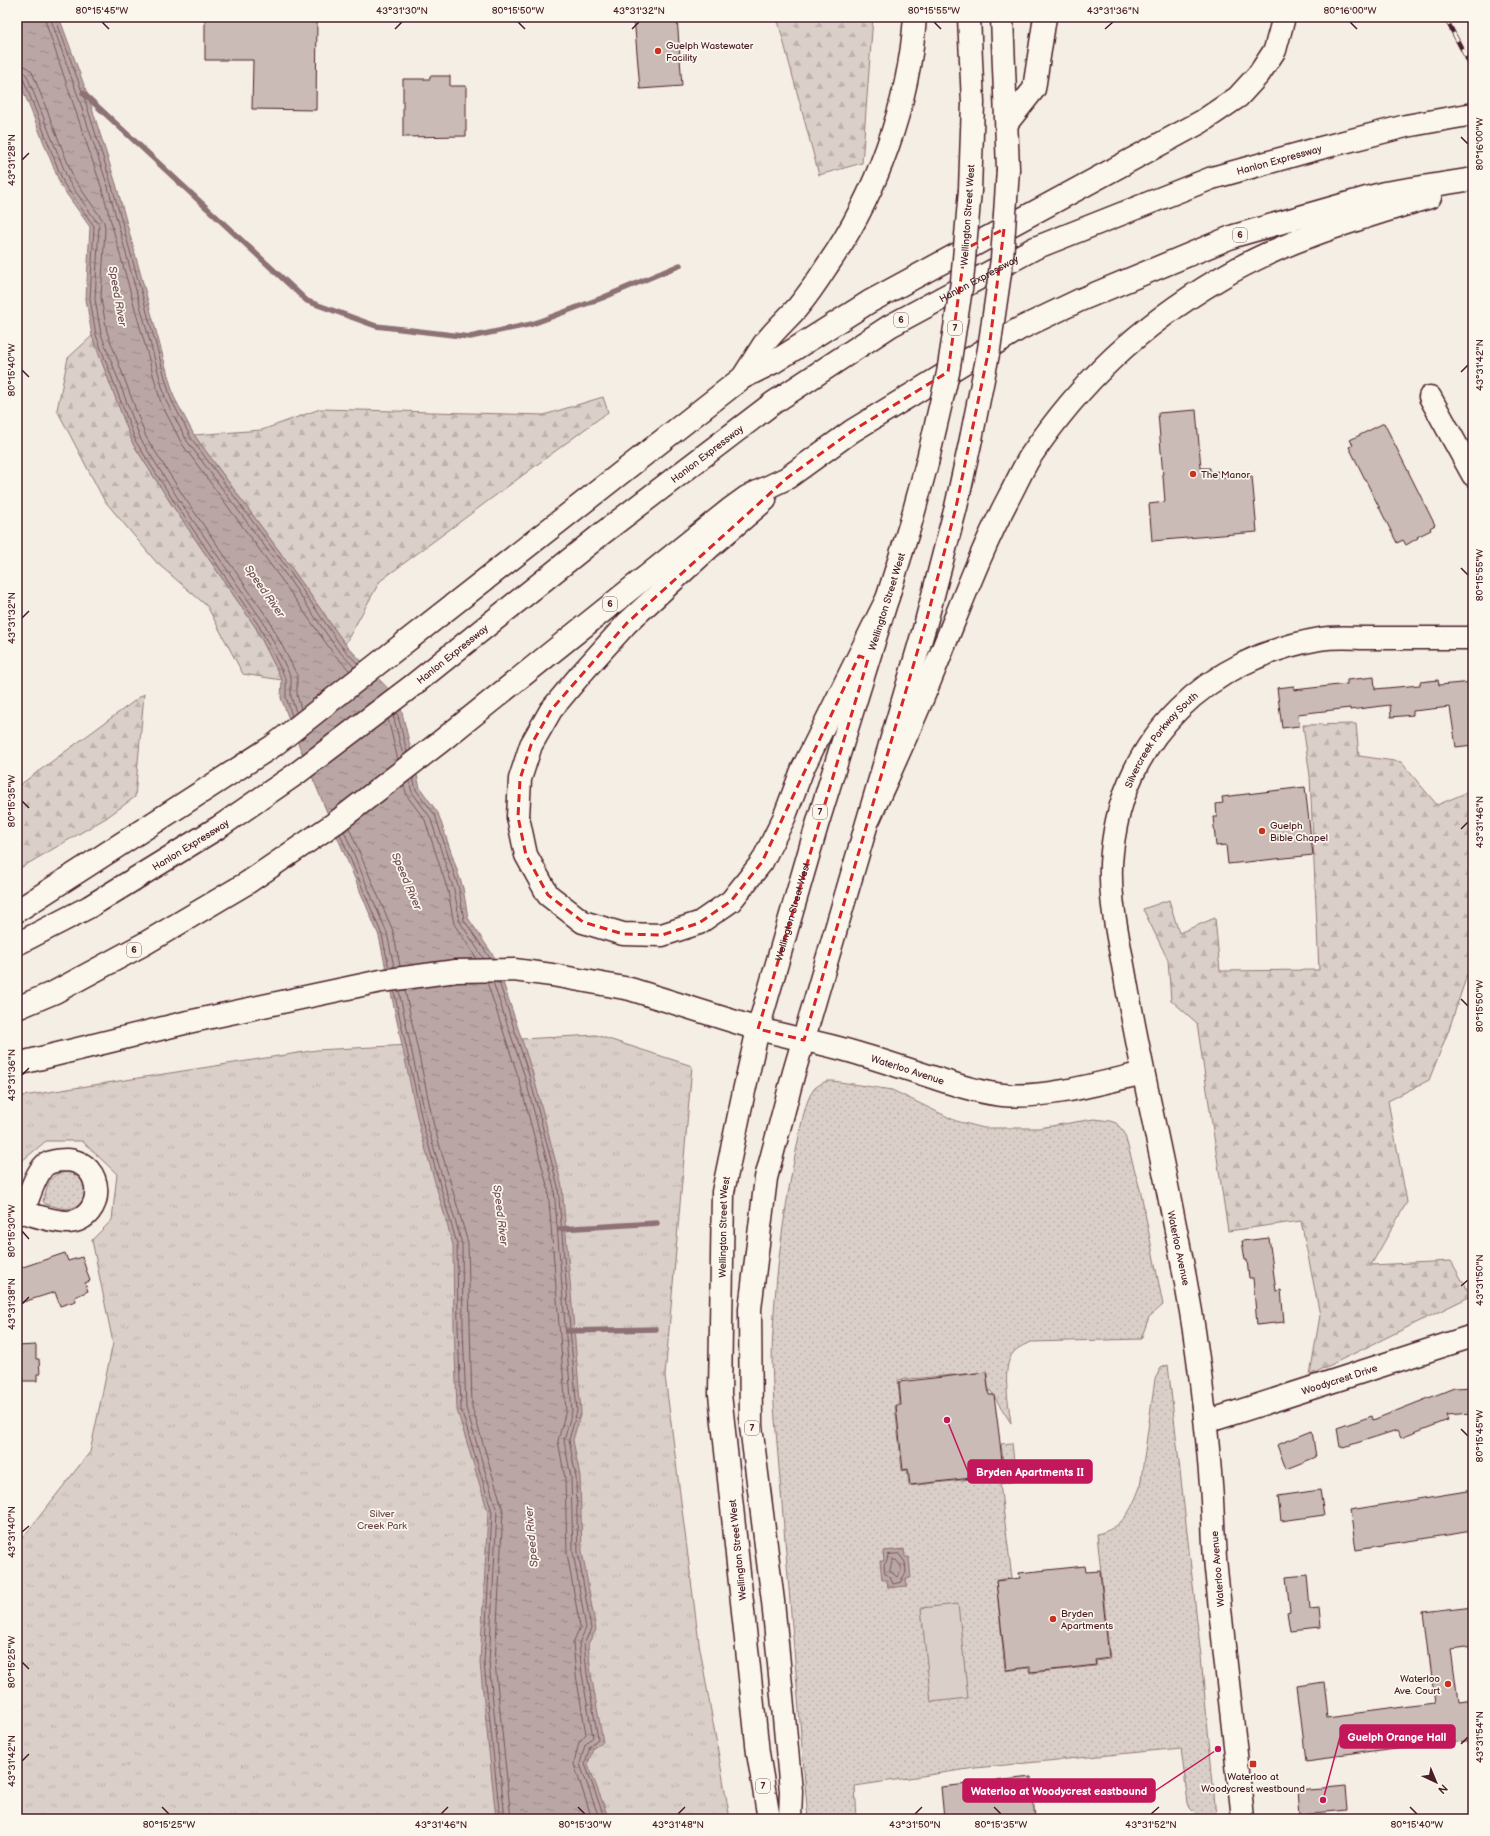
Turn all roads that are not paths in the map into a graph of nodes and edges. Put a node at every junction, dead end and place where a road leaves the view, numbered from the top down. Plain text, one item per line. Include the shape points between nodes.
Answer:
1 (915, 17) edge
2 (969, 17) edge
3 (1002, 17) edge
4 (1045, 17) edge
5 (1284, 17) edge
6 (1473, 114) edge
7 (1007, 123) junction
8 (1473, 179) edge
9 (1473, 184) edge
10 (742, 378) junction
11 (1430, 397) dead end
12 (1473, 475) edge
13 (787, 478) junction
14 (888, 597) junction
15 (1473, 638) edge
16 (869, 819) junction
17 (17, 911) edge
18 (17, 944) edge
19 (17, 1008) edge
20 (758, 1028) junction
21 (804, 1040) junction
22 (17, 1064) edge
23 (1143, 1073) junction
24 (1473, 1336) edge
25 (1206, 1422) junction
26 (769, 1819) edge
27 (790, 1819) edge
28 (1243, 1819) edge

1 - 10 main road via 906,81 893,130 854,222 828,266 765,344
2 - 14 main road, Wellington Street West / 7, bridge via 973,104 970,190 962,282 951,358 927,463
3 - 7 main road
4 - 7 main road via 1034,89
5 - 10 main road via 1275,50 1238,98 1201,122 869,302 774,362
6 - 18 main road, Hanlon Expressway / 6 via 1398,128 1212,178 1035,248 890,326 773,404 604,532 412,686 296,774 219,827 89,907
7 - 16 main road, bridge via 1008,169 1002,259 989,349 959,496 926,622
8 - 13 main road, 6 via 1384,193 1234,236 1080,300 1019,329 852,431
9 - 16 main road via 1302,239 1261,257 1220,278 1178,305 1102,367 1067,407 1029,459 996,522 962,599 935,670
10 - 17 main road via 273,746
11 - 12 main road
13 - 14 main road via 627,623 551,710 531,746 520,779 518,817 526,855 548,895 583,922 623,934 662,935 699,923 731,901 762,862 784,818 803,768
13 - 19 main road, 6 via 747,497 729,510 335,823 247,883 137,948 55,992
14 - 20 main road, Wellington Street West / 7 via 817,825
15 - 23 main road, Silvercreek Parkway South via 1324,638 1280,648 1242,663 1216,678 1180,707 1158,733 1139,763 1125,795 1115,832 1110,870 1110,889
16 - 21 main road, 7
20 - 21 main road, Waterloo Avenue
20 - 22 main road, Waterloo Avenue via 630,989 514,970 456,971 381,981 188,1022
20 - 26 main road, Wellington Street West / 7 via 724,1192 720,1394 758,1753
21 - 23 main road, Waterloo Avenue via 831,1045 967,1088 1002,1096 1049,1093
21 - 27 main road, 7 via 766,1178 750,1309 751,1426 773,1601 791,1791
23 - 25 main road, Waterloo Avenue via 1187,1288
24 - 25 main road, Woodycrest Drive
25 - 28 main road, Waterloo Avenue via 1223,1642

